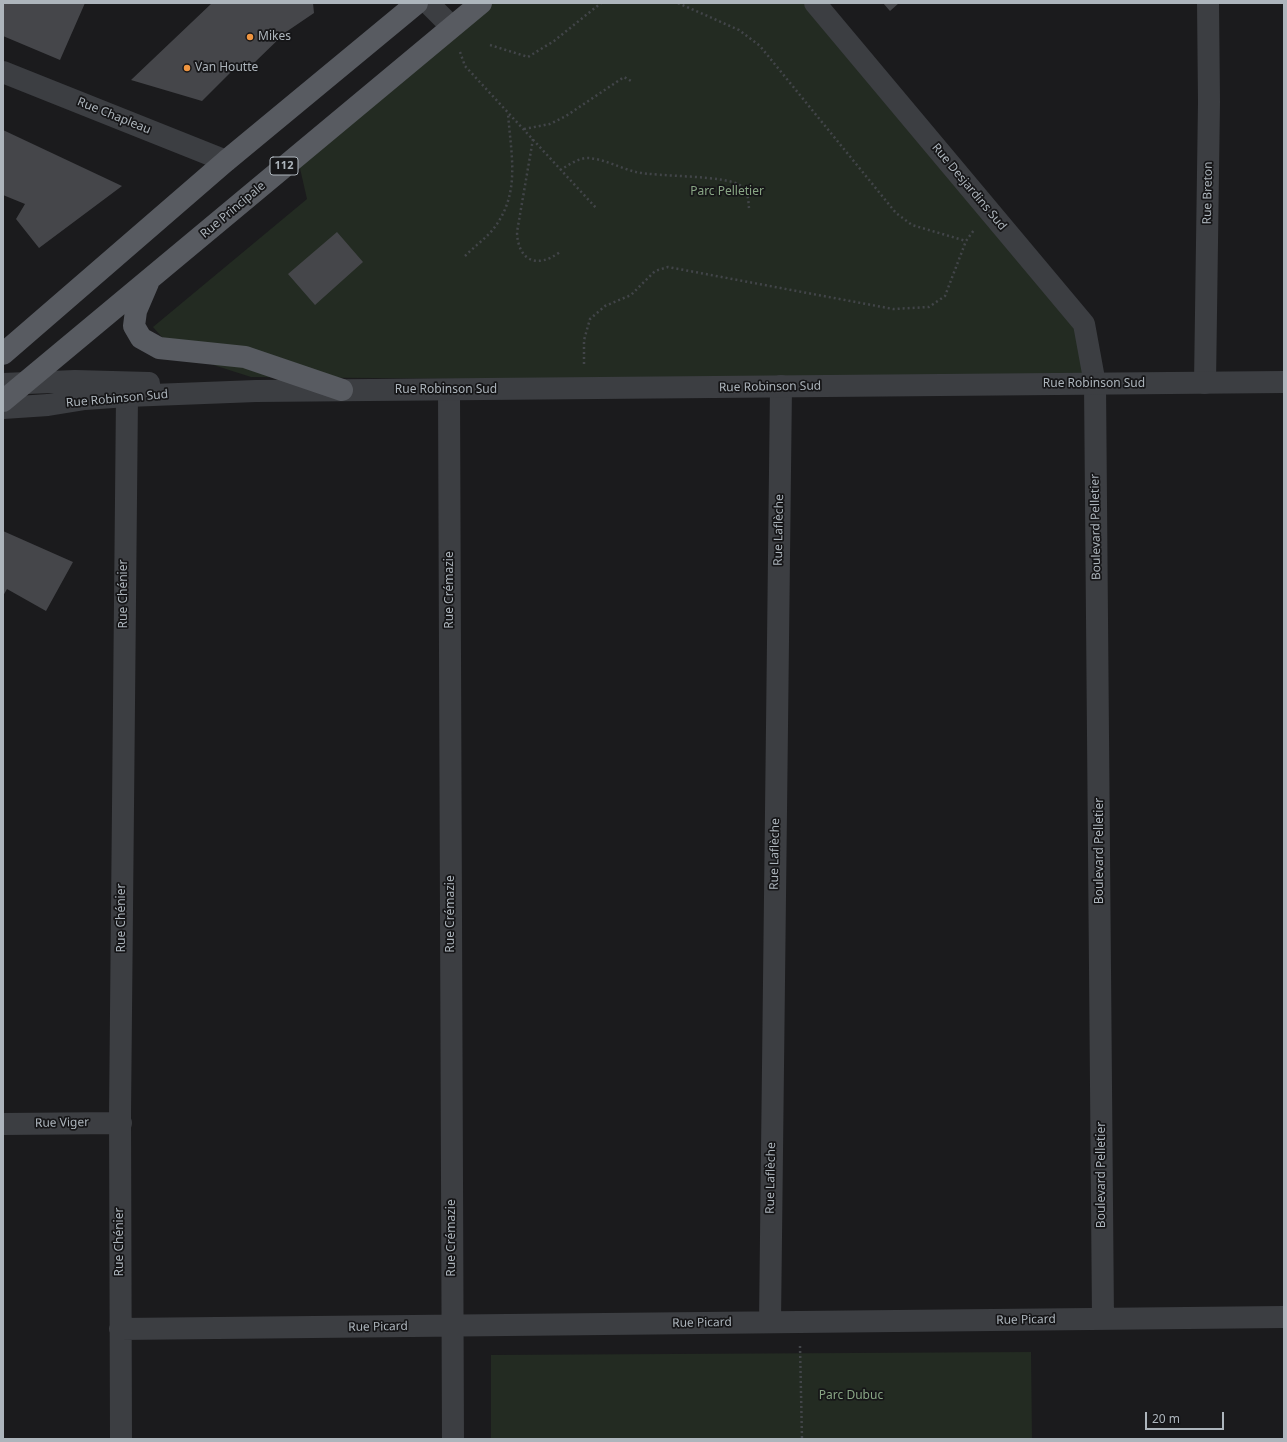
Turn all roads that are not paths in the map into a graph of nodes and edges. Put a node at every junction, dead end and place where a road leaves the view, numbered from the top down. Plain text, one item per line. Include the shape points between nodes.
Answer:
1 (417, 3) edge
2 (428, 3) edge
3 (481, 3) edge
4 (815, 3) edge
5 (1208, 3) edge
6 (451, 26) junction
7 (3, 72) edge
8 (226, 160) junction
9 (149, 279) junction
10 (3, 354) edge
11 (1284, 382) edge
12 (25, 383) junction
13 (1204, 383) junction
14 (3, 384) edge
15 (1095, 384) junction
16 (781, 386) junction
17 (342, 390) junction
18 (449, 390) junction
19 (256, 391) junction
20 (127, 396) junction
21 (3, 401) edge
22 (3, 408) edge
23 (121, 1123) junction
24 (3, 1124) edge
25 (1284, 1317) edge
26 (1103, 1319) junction
27 (770, 1322) junction
28 (453, 1326) junction
29 (120, 1330) junction
30 (121, 1439) edge
31 (453, 1439) edge

1 - 8 main road
2 - 6 street
3 - 6 main road, Rue Principale / 112
4 - 15 street, Rue Desjardins Sud via 1084,324
5 - 13 street, Rue Breton via 1209,102
6 - 9 main road, Rue Principale / 112
7 - 8 street, Rue Chapleau
8 - 10 main road
9 - 12 main road, Rue Principale / 112
9 - 17 main road via 136,312 134,326 141,338 159,348 245,357
11 - 13 street, Rue Robinson Sud
12 - 14 street, Rue Robinson Sud
12 - 19 street, Rue Robinson Sud via 123,381
12 - 21 main road, Rue Principale / 112
13 - 15 street, Rue Robinson Sud
15 - 16 street, Rue Robinson Sud
15 - 26 street, Boulevard Pelletier
16 - 18 street, Rue Robinson Sud
16 - 27 street, Rue Laflèche
17 - 18 street, Rue Robinson Sud
17 - 19 street, Rue Robinson Sud
18 - 28 street, Rue Crémazie
19 - 20 street, Rue Robinson Sud
20 - 22 street, Rue Robinson Sud
20 - 23 street, Rue Chénier
23 - 24 street, Rue Viger
23 - 29 street, Rue Chénier
25 - 26 street, Rue Picard
26 - 27 street, Rue Picard
27 - 28 street, Rue Picard
28 - 29 street, Rue Picard
28 - 31 street, Rue Crémazie
29 - 30 street, Rue Chénier

